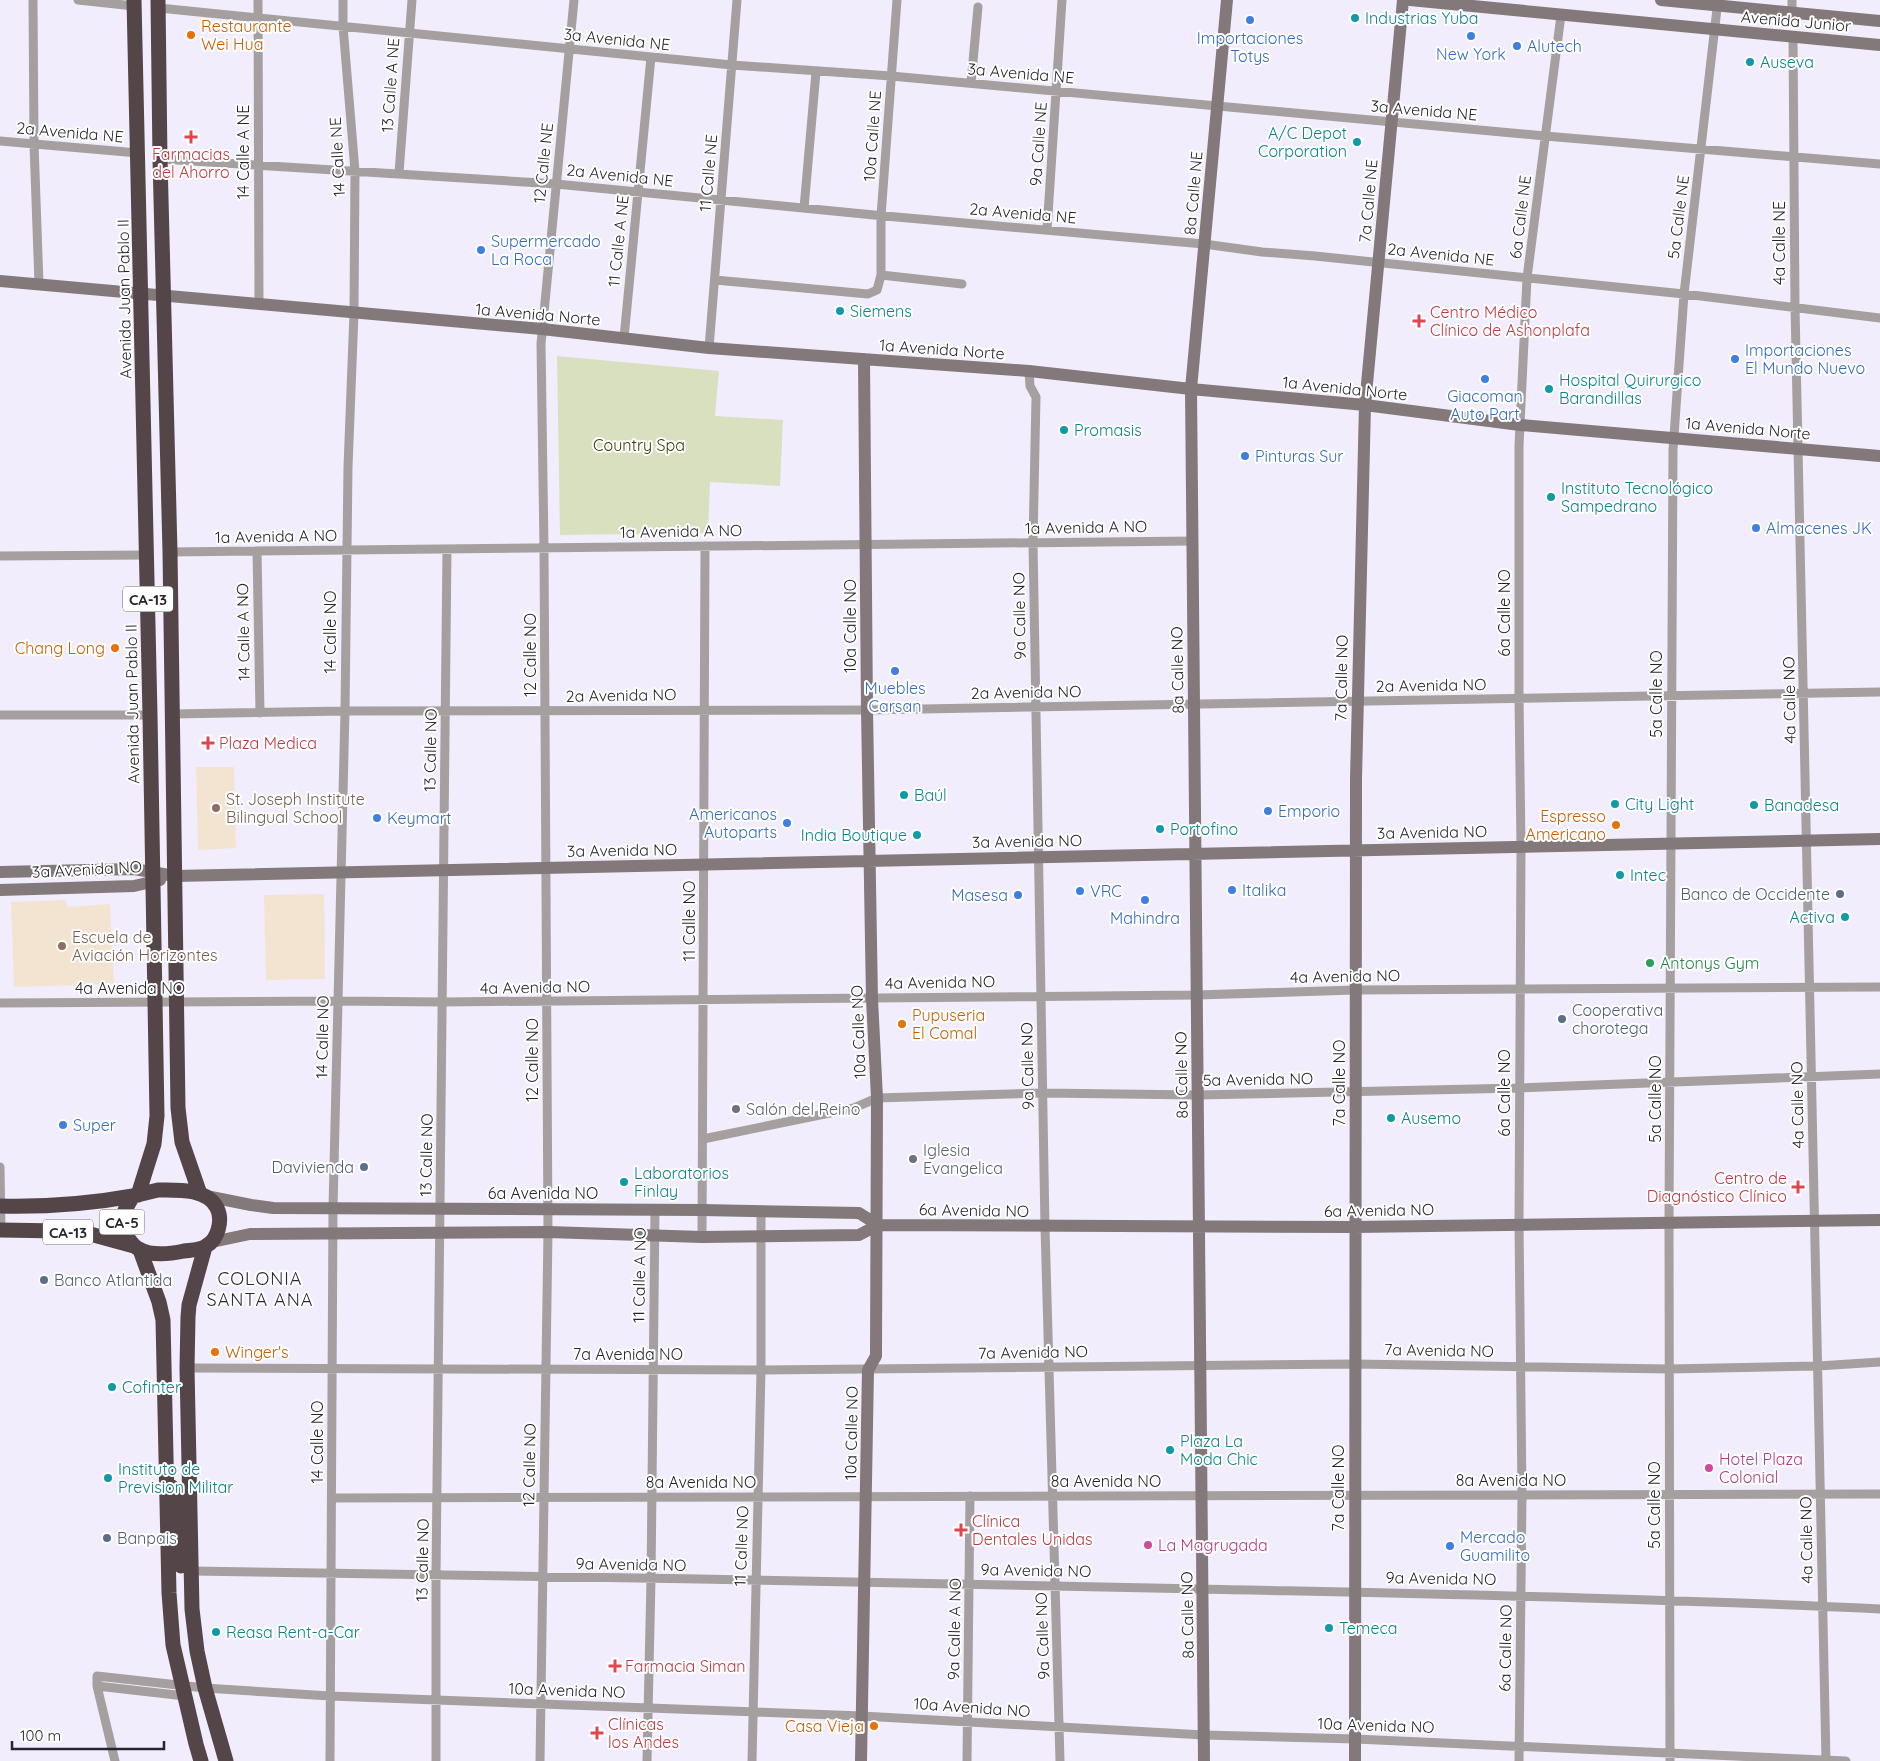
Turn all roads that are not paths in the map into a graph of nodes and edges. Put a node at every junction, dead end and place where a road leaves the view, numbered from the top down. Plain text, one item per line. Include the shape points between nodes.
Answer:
1 (33, 0) edge
2 (78, 0) edge
3 (258, 0) edge
4 (343, 0) edge
5 (412, 0) edge
6 (574, 0) edge
7 (737, 0) edge
8 (897, 0) edge
9 (1062, 0) edge
10 (1227, 0) edge
11 (1403, 0) edge
12 (1410, 0) edge
13 (1661, 0) edge
14 (134, 3) edge
15 (1717, 3) edge
16 (159, 4) edge
17 (1792, 6) edge
18 (978, 7) dead end
19 (1561, 14) junction
20 (258, 18) junction
21 (1880, 21) edge
22 (343, 26) junction
23 (1714, 29) junction
24 (409, 33) junction
25 (1793, 37) junction
26 (1880, 45) edge
27 (569, 49) junction
28 (651, 57) junction
29 (732, 65) junction
30 (816, 72) junction
31 (891, 76) junction
32 (971, 83) junction
33 (1056, 91) junction
34 (1217, 106) junction
35 (1392, 122) junction
36 (1545, 136) junction
37 (0, 141) edge
38 (34, 144) junction
39 (1700, 150) junction
40 (138, 153) junction
41 (1794, 158) junction
42 (160, 159) junction
43 (1880, 164) edge
44 (258, 165) junction
45 (354, 171) junction
46 (399, 173) junction
47 (556, 184) junction
48 (638, 192) junction
49 (722, 199) junction
50 (804, 208) junction
51 (881, 216) junction
52 (1047, 230) junction
53 (1204, 244) junction
54 (1378, 262) junction
55 (881, 275) junction
56 (1527, 278) junction
57 (714, 280) junction
58 (0, 281) edge
59 (39, 284) junction
60 (962, 284) dead end
61 (141, 293) junction
62 (1684, 294) junction
63 (164, 296) junction
64 (259, 304) junction
65 (1795, 307) junction
66 (354, 313) junction
67 (1880, 318) edge
68 (542, 329) junction
69 (624, 338) junction
70 (709, 348) junction
71 (864, 359) junction
72 (1028, 372) junction
73 (1191, 389) junction
74 (1365, 405) junction
75 (1520, 425) junction
76 (1675, 438) junction
77 (1799, 449) junction
78 (1880, 456) edge
79 (1192, 540) junction
80 (1033, 542) junction
81 (866, 544) junction
82 (705, 546) junction
83 (544, 548) junction
84 (447, 549) junction
85 (346, 550) junction
86 (257, 551) junction
87 (170, 552) junction
88 (147, 555) junction
89 (0, 556) edge
90 (1880, 692) edge
91 (1804, 694) junction
92 (1671, 696) junction
93 (1519, 698) junction
94 (1357, 701) junction
95 (1194, 704) junction
96 (1036, 707) junction
97 (704, 709) junction
98 (866, 710) junction
99 (344, 711) junction
100 (445, 711) junction
101 (545, 711) junction
102 (260, 712) junction
103 (173, 714) junction
104 (0, 715) edge
105 (150, 715) junction
106 (1880, 839) edge
107 (1807, 840) junction
108 (1671, 844) junction
109 (1521, 847) junction
110 (1356, 850) junction
111 (1195, 854) junction
112 (1038, 857) junction
113 (870, 861) junction
114 (704, 864) junction
115 (546, 868) junction
116 (444, 870) junction
117 (0, 872) edge
118 (340, 872) junction
119 (175, 876) junction
120 (153, 877) junction
121 (0, 890) edge
122 (1880, 987) edge
123 (1671, 988) junction
124 (1810, 988) junction
125 (1519, 989) junction
126 (1355, 990) junction
127 (1197, 995) junction
128 (1041, 996) junction
129 (872, 999) junction
130 (703, 1000) junction
131 (337, 1001) junction
132 (547, 1001) junction
133 (442, 1002) junction
134 (0, 1003) edge
135 (155, 1003) junction
136 (176, 1003) junction
137 (1880, 1074) edge
138 (1812, 1076) junction
139 (1670, 1082) junction
140 (1519, 1088) junction
141 (1355, 1092) junction
142 (1043, 1093) junction
143 (1198, 1095) junction
144 (877, 1098) junction
145 (703, 1139) junction
146 (0, 1168) edge
147 (136, 1195) junction
148 (203, 1195) junction
149 (0, 1206) edge
150 (333, 1208) junction
151 (440, 1210) junction
152 (548, 1210) junction
153 (655, 1210) junction
154 (702, 1210) junction
155 (761, 1211) junction
156 (1815, 1220) junction
157 (1880, 1220) edge
158 (1669, 1222) junction
159 (1519, 1224) junction
160 (878, 1225) junction
161 (1046, 1227) junction
162 (1199, 1227) junction
163 (1354, 1227) junction
164 (1, 1230) edge
165 (548, 1232) junction
166 (333, 1234) junction
167 (440, 1234) junction
168 (654, 1236) junction
169 (761, 1236) junction
170 (702, 1237) junction
171 (209, 1244) junction
172 (137, 1248) junction
173 (1880, 1362) edge
174 (1355, 1364) junction
175 (1049, 1366) junction
176 (1200, 1366) junction
177 (1818, 1366) junction
178 (1521, 1367) junction
179 (186, 1368) junction
180 (333, 1368) junction
181 (439, 1368) junction
182 (546, 1368) junction
183 (653, 1369) junction
184 (1669, 1369) junction
185 (760, 1370) junction
186 (868, 1370) junction
187 (167, 1477) junction
188 (1880, 1494) edge
189 (1522, 1495) junction
190 (1669, 1495) junction
191 (1820, 1495) junction
192 (866, 1496) junction
193 (970, 1496) junction
194 (1053, 1496) junction
195 (1202, 1496) junction
196 (1354, 1496) junction
197 (438, 1497) junction
198 (544, 1497) junction
199 (652, 1497) junction
200 (758, 1497) junction
201 (332, 1498) junction
202 (191, 1571) junction
203 (332, 1574) junction
204 (436, 1576) junction
205 (543, 1577) junction
206 (651, 1579) junction
207 (755, 1581) junction
208 (864, 1581) junction
209 (970, 1584) junction
210 (1055, 1584) junction
211 (1202, 1589) junction
212 (1354, 1591) junction
213 (1521, 1595) junction
214 (1669, 1600) junction
215 (1822, 1606) junction
216 (1880, 1609) edge
217 (97, 1686) junction
218 (205, 1688) junction
219 (184, 1690) junction
220 (330, 1696) junction
221 (436, 1700) junction
222 (541, 1704) junction
223 (648, 1708) junction
224 (753, 1713) junction
225 (862, 1716) junction
226 (968, 1722) junction
227 (1059, 1728) junction
228 (1204, 1735) junction
229 (1355, 1739) junction
230 (1519, 1745) junction
231 (1670, 1757) edge
232 (114, 1761) edge
233 (201, 1761) edge
234 (226, 1761) edge
235 (330, 1761) edge
236 (436, 1761) edge
237 (540, 1761) edge
238 (647, 1761) edge
239 (752, 1761) edge
240 (861, 1761) edge
241 (967, 1761) edge
242 (1060, 1761) edge
243 (1204, 1761) edge
244 (1355, 1761) edge
245 (1519, 1761) edge
246 (1826, 1761) edge
247 (1846, 1761) edge

1 - 38 street
2 - 14 street
3 - 20 street, 14 Calle A NE
4 - 22 street, 14 Calle NE
5 - 24 street, 13 Calle A NE
6 - 27 street, 12 Calle NE
7 - 29 street, 11 Calle NE
8 - 31 street, 10a Calle NE
9 - 33 street, 9a Calle NE
10 - 34 street, 8a Calle NE
11 - 35 street, 7a Calle NE
12 - 19 street, Avenida Junior
13 - 15 street, Avenida Junior
14 - 40 highway, Avenida Juan Pablo II / CA-13
15 - 17 street, Avenida Junior
15 - 23 street, 5a Calle NE
16 - 20 street, 3a Avenida NE
16 - 42 highway, CA-13
17 - 21 street, Avenida Junior
18 - 32 street
19 - 23 street, Avenida Junior
19 - 36 street, 6a Calle NE
20 - 22 street, 3a Avenida NE
20 - 44 street, 14 Calle A NE
22 - 24 street, 3a Avenida NE
22 - 45 street, 14 Calle NE
23 - 25 street, Avenida Junior
23 - 39 street, 5a Calle NE
24 - 27 street, 3a Avenida NE
24 - 46 street, 13 Calle A NE
25 - 26 street, Avenida Junior
25 - 41 street, 4a Calle NE
27 - 28 street, 3a Avenida NE
27 - 47 street, 12 Calle NE
28 - 29 street, 3a Avenida NE
28 - 48 street, 11 Calle A NE
29 - 30 street, 3a Avenida NE
29 - 49 street, 11 Calle NE
30 - 31 street, 3a Avenida NE
30 - 50 street
31 - 32 street, 3a Avenida NE
31 - 51 street, 10a Calle NE
32 - 33 street, 3a Avenida NE
33 - 34 street, 3a Avenida NE
33 - 52 street, 9a Calle NE
34 - 35 street, 3a Avenida NE
34 - 53 street, 8a Calle NE
35 - 36 street, 3a Avenida NE
35 - 54 street, 7a Calle NE
36 - 39 street, 3a Avenida NE
36 - 56 street, 6a Calle NE
37 - 38 street, 2a Avenida NE
38 - 40 street, 2a Avenida NE
38 - 59 street
39 - 41 street, 3a Avenida NE
39 - 62 street, 5a Calle NE
40 - 61 highway, Avenida Juan Pablo II / CA-13
41 - 43 street, 3a Avenida NE
41 - 65 street, 4a Calle NE
42 - 44 street, 2a Avenida NE
42 - 63 highway, CA-13
44 - 45 street, 2a Avenida NE
44 - 64 street, 14 Calle A NE
45 - 46 street, 2a Avenida NE
45 - 66 street, 14 Calle NE
46 - 47 street, 2a Avenida NE
47 - 48 street, 2a Avenida NE
47 - 68 street, 12 Calle NE
48 - 49 street, 2a Avenida NE
48 - 69 street, 11 Calle A NE
49 - 50 street, 2a Avenida NE
49 - 57 street, 11 Calle NE
50 - 51 street, 2a Avenida NE
51 - 52 street, 2a Avenida NE
51 - 55 street, 10a Calle NE
52 - 53 street, 2a Avenida NE
53 - 54 street, 2a Avenida NE
53 - 73 street, 8a Calle NE
54 - 56 street, 2a Avenida NE
54 - 74 street, 7a Calle NE
55 - 57 street via 877,290 868,294
55 - 60 street
56 - 62 street, 2a Avenida NE
56 - 75 street, 6a Calle NE
57 - 70 street, 11 Calle NE
58 - 59 street, 1a Avenida Norte
59 - 61 street, 1a Avenida Norte
61 - 63 street, 1a Avenida Norte
61 - 88 highway, Avenida Juan Pablo II / CA-13
62 - 65 street, 2a Avenida NE
62 - 76 street, 5a Calle NE
63 - 64 street, 1a Avenida Norte
63 - 87 highway, CA-13
64 - 66 street, 1a Avenida Norte
65 - 67 street, 2a Avenida NE
65 - 77 street, 4a Calle NE
66 - 68 street, 1a Avenida Norte
66 - 85 street, 14 Calle NO
68 - 69 street, 1a Avenida Norte
68 - 83 street, 12 Calle NO
69 - 70 street, 1a Avenida Norte
70 - 71 street, 1a Avenida Norte
71 - 72 street, 1a Avenida Norte
71 - 81 street, 10a Calle NO
72 - 73 street, 1a Avenida Norte
72 - 80 street, 9a Calle NO via 1036,397
73 - 74 street, 1a Avenida Norte
73 - 79 street, 8a Calle NO
74 - 75 street, 1a Avenida Norte
74 - 94 street, 7a Calle NO
75 - 76 street, 1a Avenida Norte
75 - 93 street, 6a Calle NO
76 - 77 street, 1a Avenida Norte
76 - 92 street, 5a Calle NO
77 - 78 street, 1a Avenida Norte
77 - 91 street, 4a Calle NO
79 - 80 street, 1a Avenida A NO
79 - 95 street, 8a Calle NO
80 - 81 street, 1a Avenida A NO
80 - 96 street, 9a Calle NO
81 - 82 street, 1a Avenida A NO
81 - 98 street, 10a Calle NO
82 - 83 street, 1a Avenida A NO
82 - 97 street, 11 Calle NO
83 - 84 street, 1a Avenida A NO
83 - 101 street, 12 Calle NO
84 - 85 street, 1a Avenida A NO
84 - 100 street, 13 Calle NO
85 - 86 street, 1a Avenida A NO
85 - 99 street, 14 Calle NO
86 - 87 street, 1a Avenida A NO
86 - 102 street, 14 Calle A NO
87 - 103 highway, CA-13
88 - 89 street
88 - 105 highway, Avenida Juan Pablo II / CA-13
90 - 91 street, 2a Avenida NO
91 - 92 street, 2a Avenida NO
91 - 107 street, 4a Calle NO
92 - 93 street, 2a Avenida NO
92 - 108 street, 5a Calle NO
93 - 94 street, 2a Avenida NO
93 - 109 street, 6a Calle NO
94 - 95 street, 2a Avenida NO
94 - 110 street, 7a Calle NO
95 - 96 street, 2a Avenida NO
95 - 111 street, 8a Calle NO
96 - 98 street, 2a Avenida NO
96 - 112 street, 9a Calle NO
97 - 98 street, 2a Avenida NO
97 - 101 street, 2a Avenida NO
97 - 114 street, 11 Calle NO
98 - 113 street, 10a Calle NO
99 - 100 street, 2a Avenida NO
99 - 102 street, 2a Avenida NO
99 - 118 street, 14 Calle NO
100 - 101 street, 2a Avenida NO
100 - 116 street, 13 Calle NO
101 - 115 street, 12 Calle NO
102 - 103 street, 2a Avenida NO
103 - 119 highway, CA-13
104 - 105 street
105 - 120 highway, Avenida Juan Pablo II / CA-13
106 - 107 street, 3a Avenida NO
107 - 108 street, 3a Avenida NO
107 - 124 street, 4a Calle NO
108 - 109 street, 3a Avenida NO
108 - 123 street, 5a Calle NO
109 - 110 street, 3a Avenida NO
109 - 125 street, 6a Calle NO
110 - 111 street, 3a Avenida NO
110 - 126 street, 7a Calle NO
111 - 112 street, 3a Avenida NO
111 - 127 street, 8a Calle NO
112 - 113 street, 3a Avenida NO
112 - 128 street, 9a Calle NO
113 - 114 street, 3a Avenida NO
113 - 129 street, 10a Calle NO
114 - 115 street, 3a Avenida NO
114 - 130 street, 11 Calle NO
115 - 116 street, 3a Avenida NO
115 - 132 street, 12 Calle NO
116 - 118 street, 3a Avenida NO
116 - 133 street, 13 Calle NO
117 - 120 street, 3a Avenida NO via 134,869
118 - 119 street, 3a Avenida NO
118 - 131 street, 14 Calle NO
119 - 120 street, 3a Avenida NO
119 - 136 highway, CA-13
120 - 121 street, 3a Avenida NO via 134,886
120 - 135 highway, Avenida Juan Pablo II / CA-13
122 - 124 street, 4a Avenida NO
123 - 124 street, 4a Avenida NO
123 - 125 street, 4a Avenida NO
123 - 139 street, 5a Calle NO
124 - 138 street, 4a Calle NO
125 - 126 street, 4a Avenida NO
125 - 140 street, 6a Calle NO
126 - 127 street, 4a Avenida NO
126 - 141 street, 7a Calle NO
127 - 128 street, 4a Avenida NO
127 - 143 street, 8a Calle NO
128 - 129 street, 4a Avenida NO
128 - 142 street, 9a Calle NO
129 - 130 street, 4a Avenida NO
129 - 144 street, 10a Calle NO
130 - 132 street, 4a Avenida NO
130 - 145 street, 11 Calle NO
131 - 133 street, 4a Avenida NO
131 - 136 street, 4a Avenida NO
131 - 150 street, 14 Calle NO
132 - 133 street, 4a Avenida NO
132 - 152 street, 12 Calle NO
133 - 151 street, 13 Calle NO
134 - 135 street, 4a Avenida NO
135 - 136 street, 4a Avenida NO
135 - 147 highway, Avenida Juan Pablo II / CA-13 via 157,1116 154,1144
136 - 148 highway, CA-13 via 178,1108 182,1142
137 - 138 street, 5a Avenida NO
138 - 139 street, 5a Avenida NO
138 - 156 street, 4a Calle NO
139 - 140 street, 5a Avenida NO
139 - 158 street, 5a Calle NO
140 - 141 street, 5a Avenida NO
140 - 159 street, 6a Calle NO
141 - 143 street, 5a Avenida NO
141 - 163 street, 7a Calle NO
142 - 143 street, 5a Avenida NO
142 - 144 street, 5a Avenida NO
142 - 161 street, 9a Calle NO
143 - 162 street, 8a Calle NO
144 - 145 street, 5a Avenida NO via 854,1108
144 - 160 street, 10a Calle NO
145 - 154 street, 11 Calle NO
146 - 149 street
147 - 148 highway, CA-5 via 173,1190
147 - 149 highway, CA-13 via 87,1204
147 - 172 highway, CA-5 via 124,1212 122,1226
148 - 150 street, 6a Avenida NO via 273,1208
148 - 171 highway via 217,1208 220,1220
149 - 164 street
150 - 151 street, 6a Avenida NO
150 - 166 street, 14 Calle NO
151 - 152 street, 6a Avenida NO
151 - 167 street, 13 Calle NO
152 - 153 street, 6a Avenida NO
152 - 165 street, 12 Calle NO
153 - 154 street, 6a Avenida NO
153 - 168 street, 11 Calle A NO
154 - 155 street, 6a Avenida NO
154 - 170 street, 11 Calle NO
155 - 160 street, 6a Avenida NO via 859,1213
155 - 169 street, 11 Calle NO
156 - 157 street, 6a Avenida NO
156 - 158 street, 6a Avenida NO
156 - 177 street, 4a Calle NO
158 - 159 street, 6a Avenida NO
158 - 184 street, 5a Calle NO
159 - 163 street, 6a Avenida NO
159 - 178 street, 6a Calle NO
160 - 161 street, 6a Avenida NO
160 - 169 street, 6a Avenida NO via 859,1235
160 - 186 street, 10a Calle NO via 876,1356
161 - 162 street, 6a Avenida NO
161 - 175 street, 9a Calle NO
162 - 163 street, 6a Avenida NO
162 - 176 street, 8a Calle NO
163 - 174 street, 7a Calle NO
164 - 172 highway, CA-13 via 90,1234
165 - 167 street, 6a Avenida NO
165 - 168 street, 6a Avenida NO
165 - 182 street, 12 Calle NO
166 - 167 street, 6a Avenida NO
166 - 171 street, 6a Avenida NO via 250,1234
166 - 180 street, 14 Calle NO
167 - 181 street, 13 Calle NO
168 - 170 street, 6a Avenida NO
168 - 183 street, 11 Calle A NO
169 - 170 street, 6a Avenida NO
169 - 185 street, 11 Calle NO
171 - 172 highway, CA-5 via 160,1254
171 - 179 highway via 189,1305
172 - 187 highway, CA-5 via 163,1320
173 - 177 street, 7a Avenida NO
174 - 176 street, 7a Avenida NO
174 - 178 street, 7a Avenida NO
174 - 196 street, 7a Calle NO
175 - 176 street, 7a Avenida NO
175 - 186 street, 7a Avenida NO
175 - 194 street, 9a Calle NO
176 - 195 street, 8a Calle NO
177 - 184 street, 7a Avenida NO
177 - 191 street, 4a Calle NO
178 - 184 street, 7a Avenida NO
178 - 189 street, 6a Calle NO
179 - 180 street, 7a Avenida NO
179 - 202 highway
180 - 181 street, 7a Avenida NO
180 - 201 street, 14 Calle NO
181 - 182 street, 7a Avenida NO
181 - 197 street, 13 Calle NO
182 - 183 street, 7a Avenida NO
182 - 198 street, 12 Calle NO
183 - 185 street, 7a Avenida NO
183 - 199 street, 11 Calle A NO
184 - 190 street, 5a Calle NO
185 - 186 street, 7a Avenida NO
185 - 200 street, 11 Calle NO
186 - 192 street, 10a Calle NO
187 - 202 highway via 178,1509 180,1564
187 - 219 highway, CA-5 via 173,1646
188 - 191 street, 8a Avenida NO
189 - 190 street, 8a Avenida NO
189 - 196 street, 8a Avenida NO
189 - 213 street, 6a Calle NO
190 - 191 street, 8a Avenida NO
190 - 214 street, 5a Calle NO
191 - 215 street, 4a Calle NO
192 - 193 street, 8a Avenida NO
192 - 200 street, 8a Avenida NO
192 - 208 street, 10a Calle NO
193 - 194 street, 8a Avenida NO
193 - 209 street, 9a Calle A NO
194 - 195 street, 8a Avenida NO
194 - 210 street, 9a Calle NO
195 - 196 street, 8a Avenida NO
195 - 211 street, 8a Calle NO
196 - 212 street, 7a Calle NO
197 - 198 street, 8a Avenida NO
197 - 201 street, 8a Avenida NO
197 - 204 street, 13 Calle NO
198 - 199 street, 8a Avenida NO
198 - 205 street, 12 Calle NO
199 - 200 street, 8a Avenida NO
199 - 206 street, 11 Calle A NO
200 - 207 street, 11 Calle NO
201 - 203 street, 14 Calle NO
202 - 203 street, 9a Avenida NO
202 - 218 highway via 197,1651
203 - 204 street, 9a Avenida NO
203 - 220 street, 14 Calle NO
204 - 205 street, 9a Avenida NO
204 - 221 street, 13 Calle NO
205 - 206 street, 9a Avenida NO
205 - 222 street, 12 Calle NO
206 - 207 street, 9a Avenida NO
206 - 223 street, 11 Calle A NO
207 - 208 street, 9a Avenida NO
207 - 224 street, 11 Calle NO
208 - 209 street, 9a Avenida NO
208 - 225 street, 10a Calle NO
209 - 210 street, 9a Avenida NO
209 - 226 street, 9a Calle A NO
210 - 211 street, 9a Avenida NO
210 - 227 street, 9a Calle NO
211 - 212 street, 9a Avenida NO
211 - 228 street, 8a Calle NO
212 - 213 street, 9a Avenida NO
212 - 229 street, 7a Calle NO
213 - 214 street, 9a Avenida NO
213 - 230 street, 6a Calle NO
214 - 215 street, 9a Avenida NO
214 - 231 street, 5a Calle NO
215 - 216 street, 9a Avenida NO
215 - 246 street, 4a Calle NO
217 - 219 street, 10a Avenida NO
217 - 219 street, 10a Avenida NO via 96,1676
217 - 232 street
218 - 219 street, 10a Avenida NO
218 - 220 street, 10a Avenida NO
218 - 234 highway
219 - 233 highway, CA-5
220 - 221 street, 10a Avenida NO
220 - 235 street, 14 Calle NO
221 - 222 street, 10a Avenida NO
221 - 236 street, 13 Calle NO
222 - 223 street, 10a Avenida NO
222 - 237 street, 12 Calle NO
223 - 224 street, 10a Avenida NO
223 - 238 street, 11 Calle A NO
224 - 225 street, 10a Avenida NO
224 - 239 street, 11 Calle NO
225 - 226 street, 10a Avenida NO
225 - 240 street, 10a Calle NO
226 - 227 street, 10a Avenida NO
226 - 241 street, 9a Calle A NO
227 - 228 street, 10a Avenida NO
227 - 242 street, 9a Calle NO
228 - 229 street, 10a Avenida NO
228 - 243 street, 8a Calle NO
229 - 230 street, 10a Avenida NO
229 - 244 street, 7a Calle NO
230 - 231 street, 10a Avenida NO
230 - 245 street, 6a Calle NO
231 - 246 street, 10a Avenida NO
246 - 247 street, 10a Avenida NO

